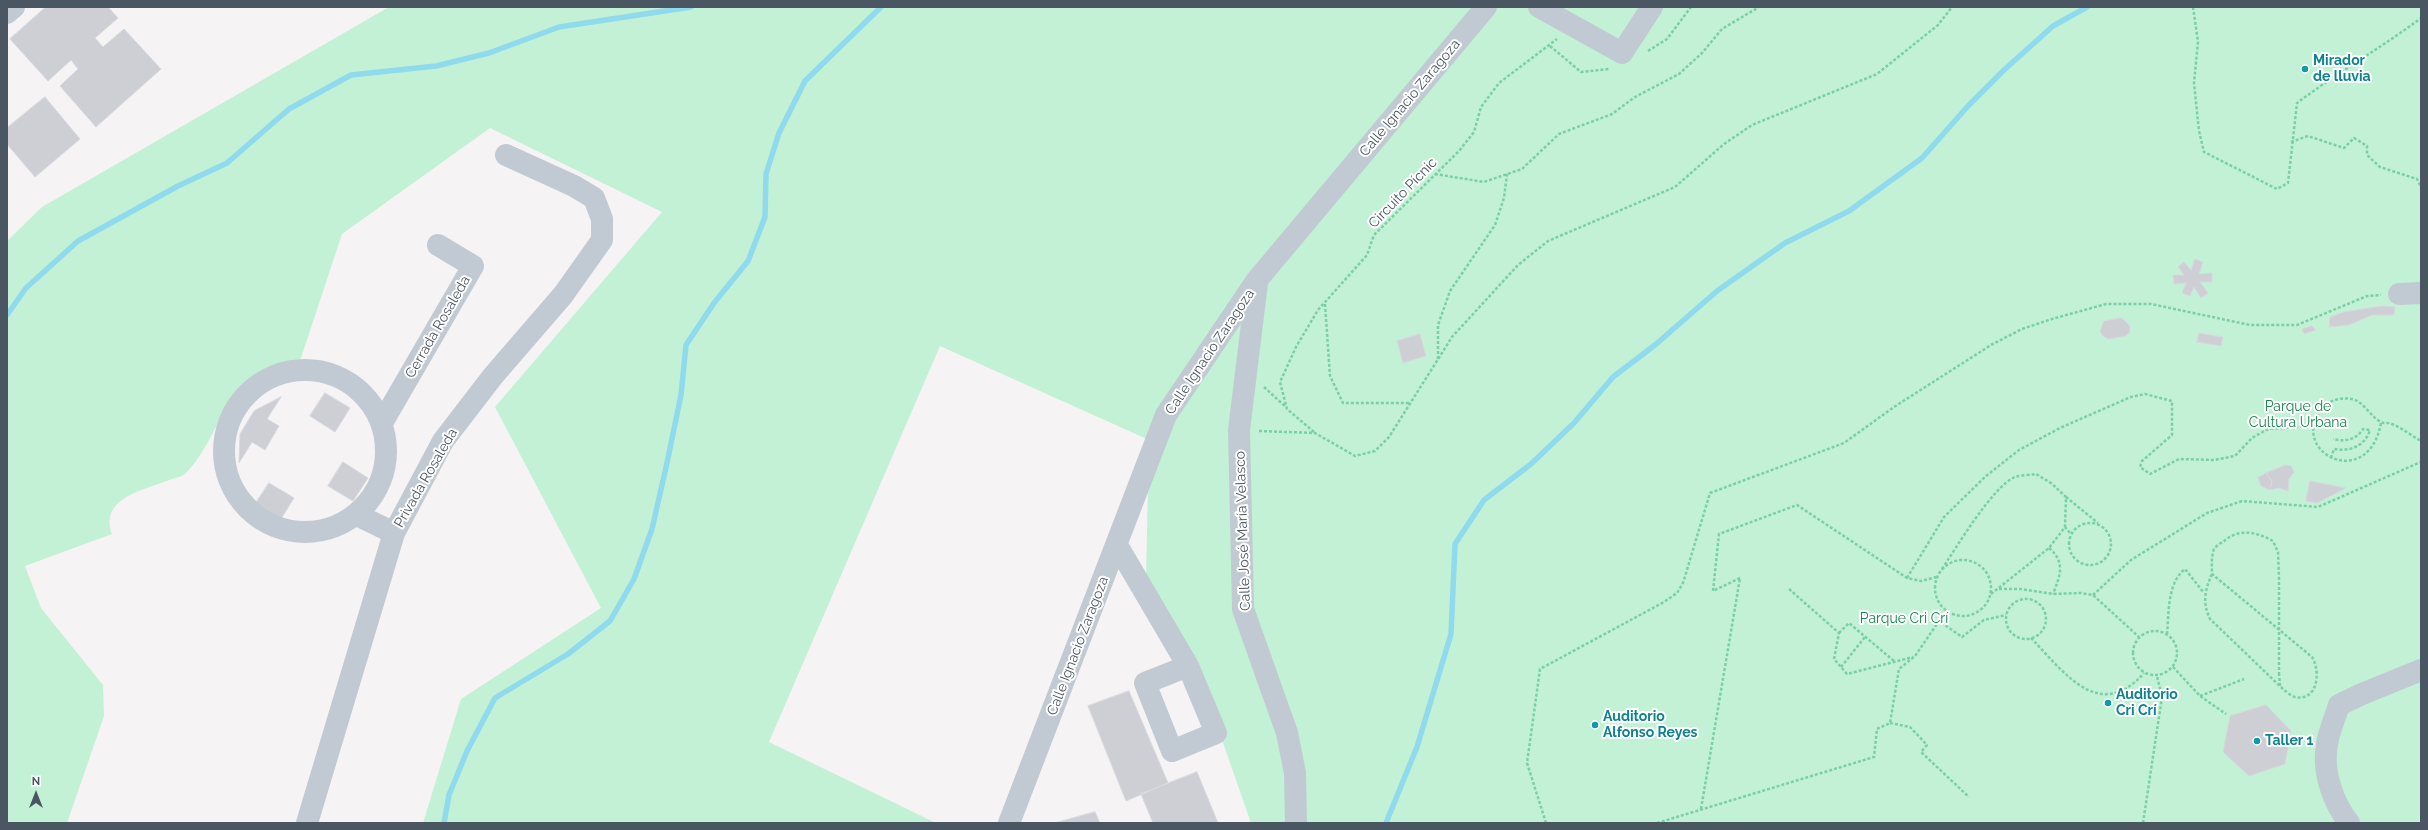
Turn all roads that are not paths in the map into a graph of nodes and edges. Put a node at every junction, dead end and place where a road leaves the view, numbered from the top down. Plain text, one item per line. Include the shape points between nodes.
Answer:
1 (14, 7) edge
2 (1486, 7) edge
3 (1539, 7) edge
4 (1652, 7) edge
5 (7, 14) edge
6 (506, 155) dead end
7 (438, 245) dead end
8 (1257, 280) junction
9 (2421, 293) edge
10 (2399, 294) road end
11 (382, 423) junction
12 (357, 515) junction
13 (394, 533) junction
14 (1117, 545) junction
15 (1188, 666) dead end
16 (2421, 670) edge
17 (307, 823) edge
18 (1009, 823) edge
19 (1296, 823) edge
20 (2349, 823) edge

1 - 5 street
2 - 8 street, Calle Ignacio Zaragoza
3 - 4 street via 1622,53
6 - 13 street, Privada Rosaleda via 574,186 594,198 602,219 602,240 563,295 493,376 443,441
7 - 11 street, Cerrada Rosaleda via 473,266
8 - 14 street, Calle Ignacio Zaragoza via 1166,415
8 - 19 street, Calle José María Velasco via 1239,430 1243,608 1287,733 1295,773
9 - 10 street
11 - 12 street via 387,448 385,473 374,496
11 - 12 street via 370,400 351,383 327,372 301,370 276,375 254,388 236,406 226,430 223,455 228,480 241,502 260,520 284,530 309,533 335,528
12 - 13 street
13 - 17 street, Privada Rosaleda
14 - 15 street
14 - 18 street, Calle Ignacio Zaragoza
16 - 20 street via 2339,705 2327,745 2329,780 2337,807

